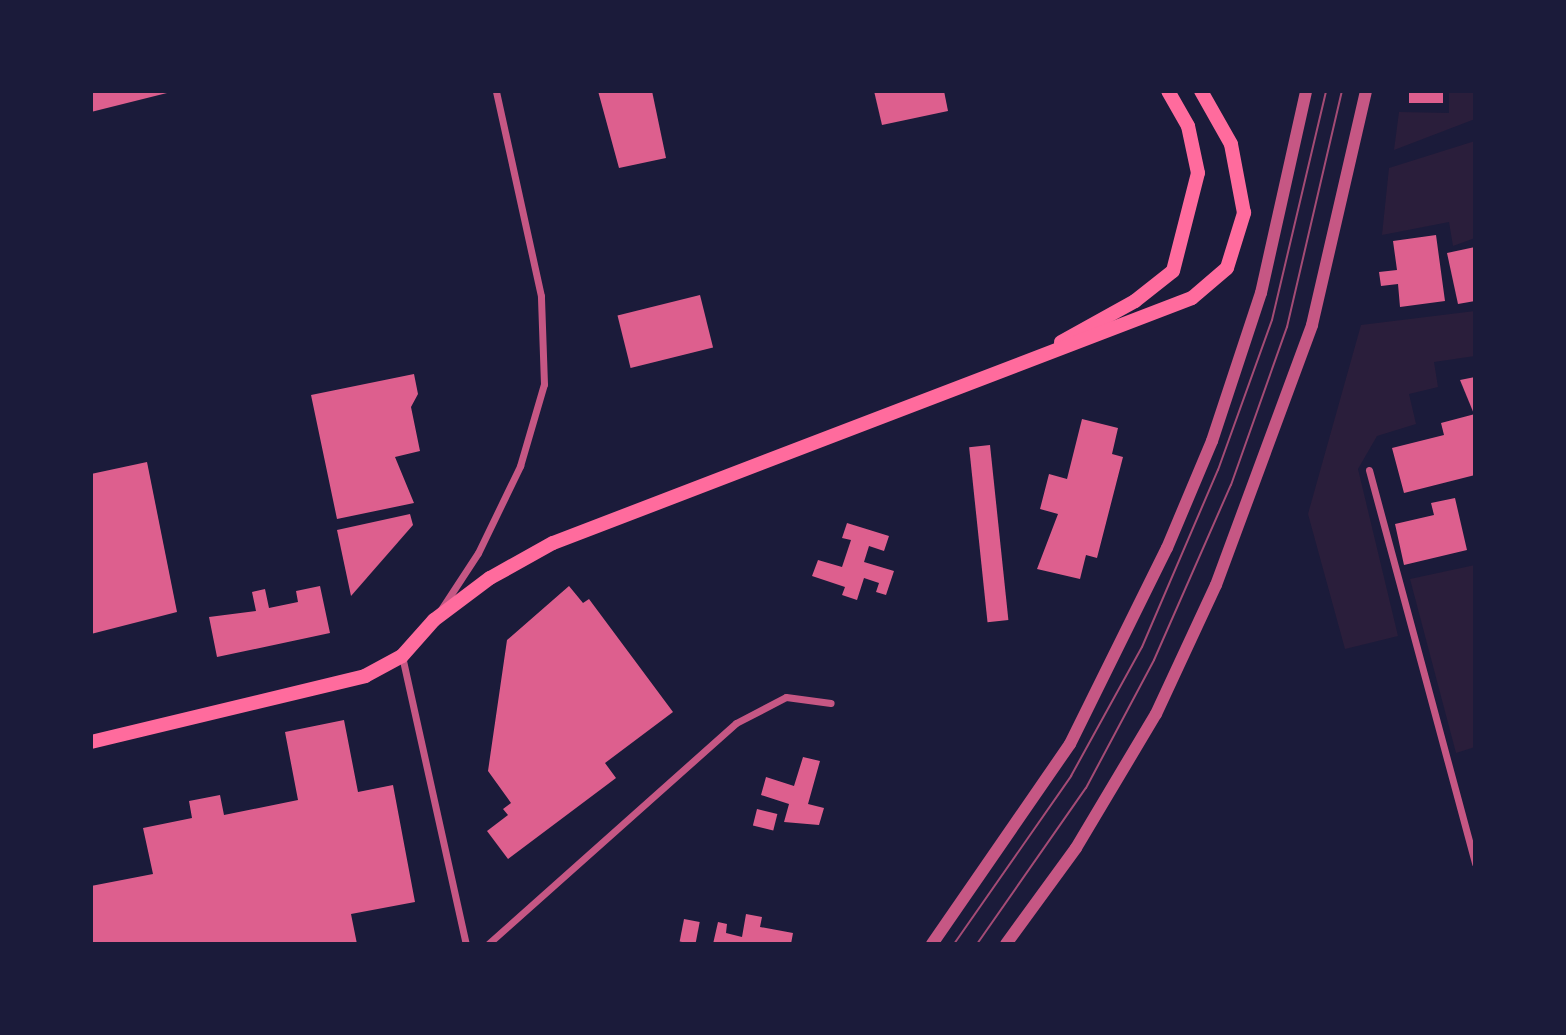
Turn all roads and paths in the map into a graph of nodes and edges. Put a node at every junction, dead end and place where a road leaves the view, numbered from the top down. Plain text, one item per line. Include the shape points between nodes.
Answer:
1 (496, 91) edge
2 (1168, 91) edge
3 (1201, 91) edge
4 (1306, 91) edge
5 (1366, 91) edge
6 (1020, 365) junction
7 (1369, 470) dead end
8 (433, 621) junction
9 (402, 656) junction
10 (831, 703) dead end
11 (91, 742) edge
12 (1475, 864) edge
13 (466, 944) edge
14 (488, 944) edge
15 (932, 944) edge
16 (1006, 944) edge

1 - 8 street via 541,296 544,384 520,466 478,553
2 - 6 main road via 1188,126 1198,173 1173,271 1135,301
3 - 6 main road via 1231,144 1244,188 1240,242 1227,268 1160,313
4 - 15 street via 1261,293 1217,428 1167,548 1070,744
5 - 16 street via 1312,324 1216,585 1156,714 1076,848
6 - 8 main road via 553,543
7 - 12 street
8 - 9 main road
9 - 11 main road via 332,687
9 - 13 street
10 - 14 street via 786,697 736,723

